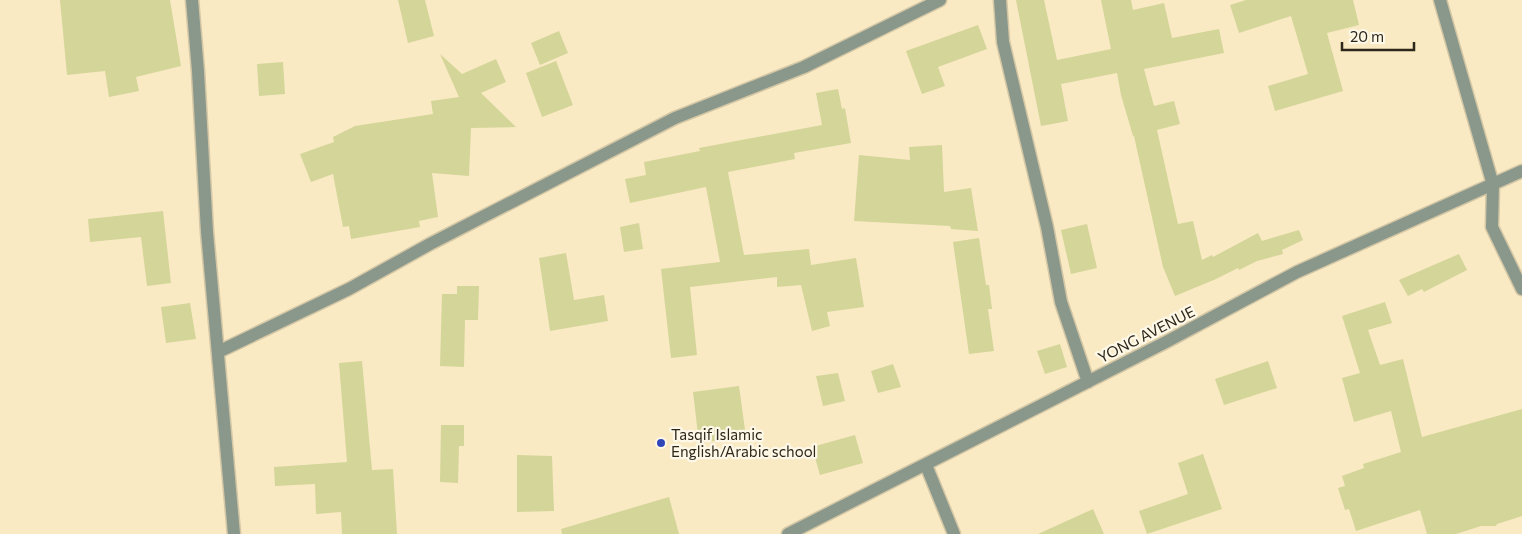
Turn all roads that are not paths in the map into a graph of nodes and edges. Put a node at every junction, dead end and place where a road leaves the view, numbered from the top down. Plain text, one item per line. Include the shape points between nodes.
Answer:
1 (192, 0) edge
2 (940, 0) edge
3 (1000, 0) edge
4 (1440, 0) edge
5 (1522, 171) edge
6 (1493, 185) junction
7 (1522, 290) edge
8 (218, 352) junction
9 (1088, 382) junction
10 (926, 465) junction
11 (234, 534) edge
12 (788, 534) edge
13 (954, 534) edge

1 - 8 street
2 - 8 street via 804,68 676,118 349,289
3 - 9 street via 1003,42 1047,227 1061,302
4 - 6 street
5 - 6 street, YONG AVENUE
6 - 7 street via 1492,227
6 - 9 street, YONG AVENUE via 1298,272
8 - 11 street
9 - 10 street, YONG AVENUE
10 - 12 street, YONG AVENUE
10 - 13 street

